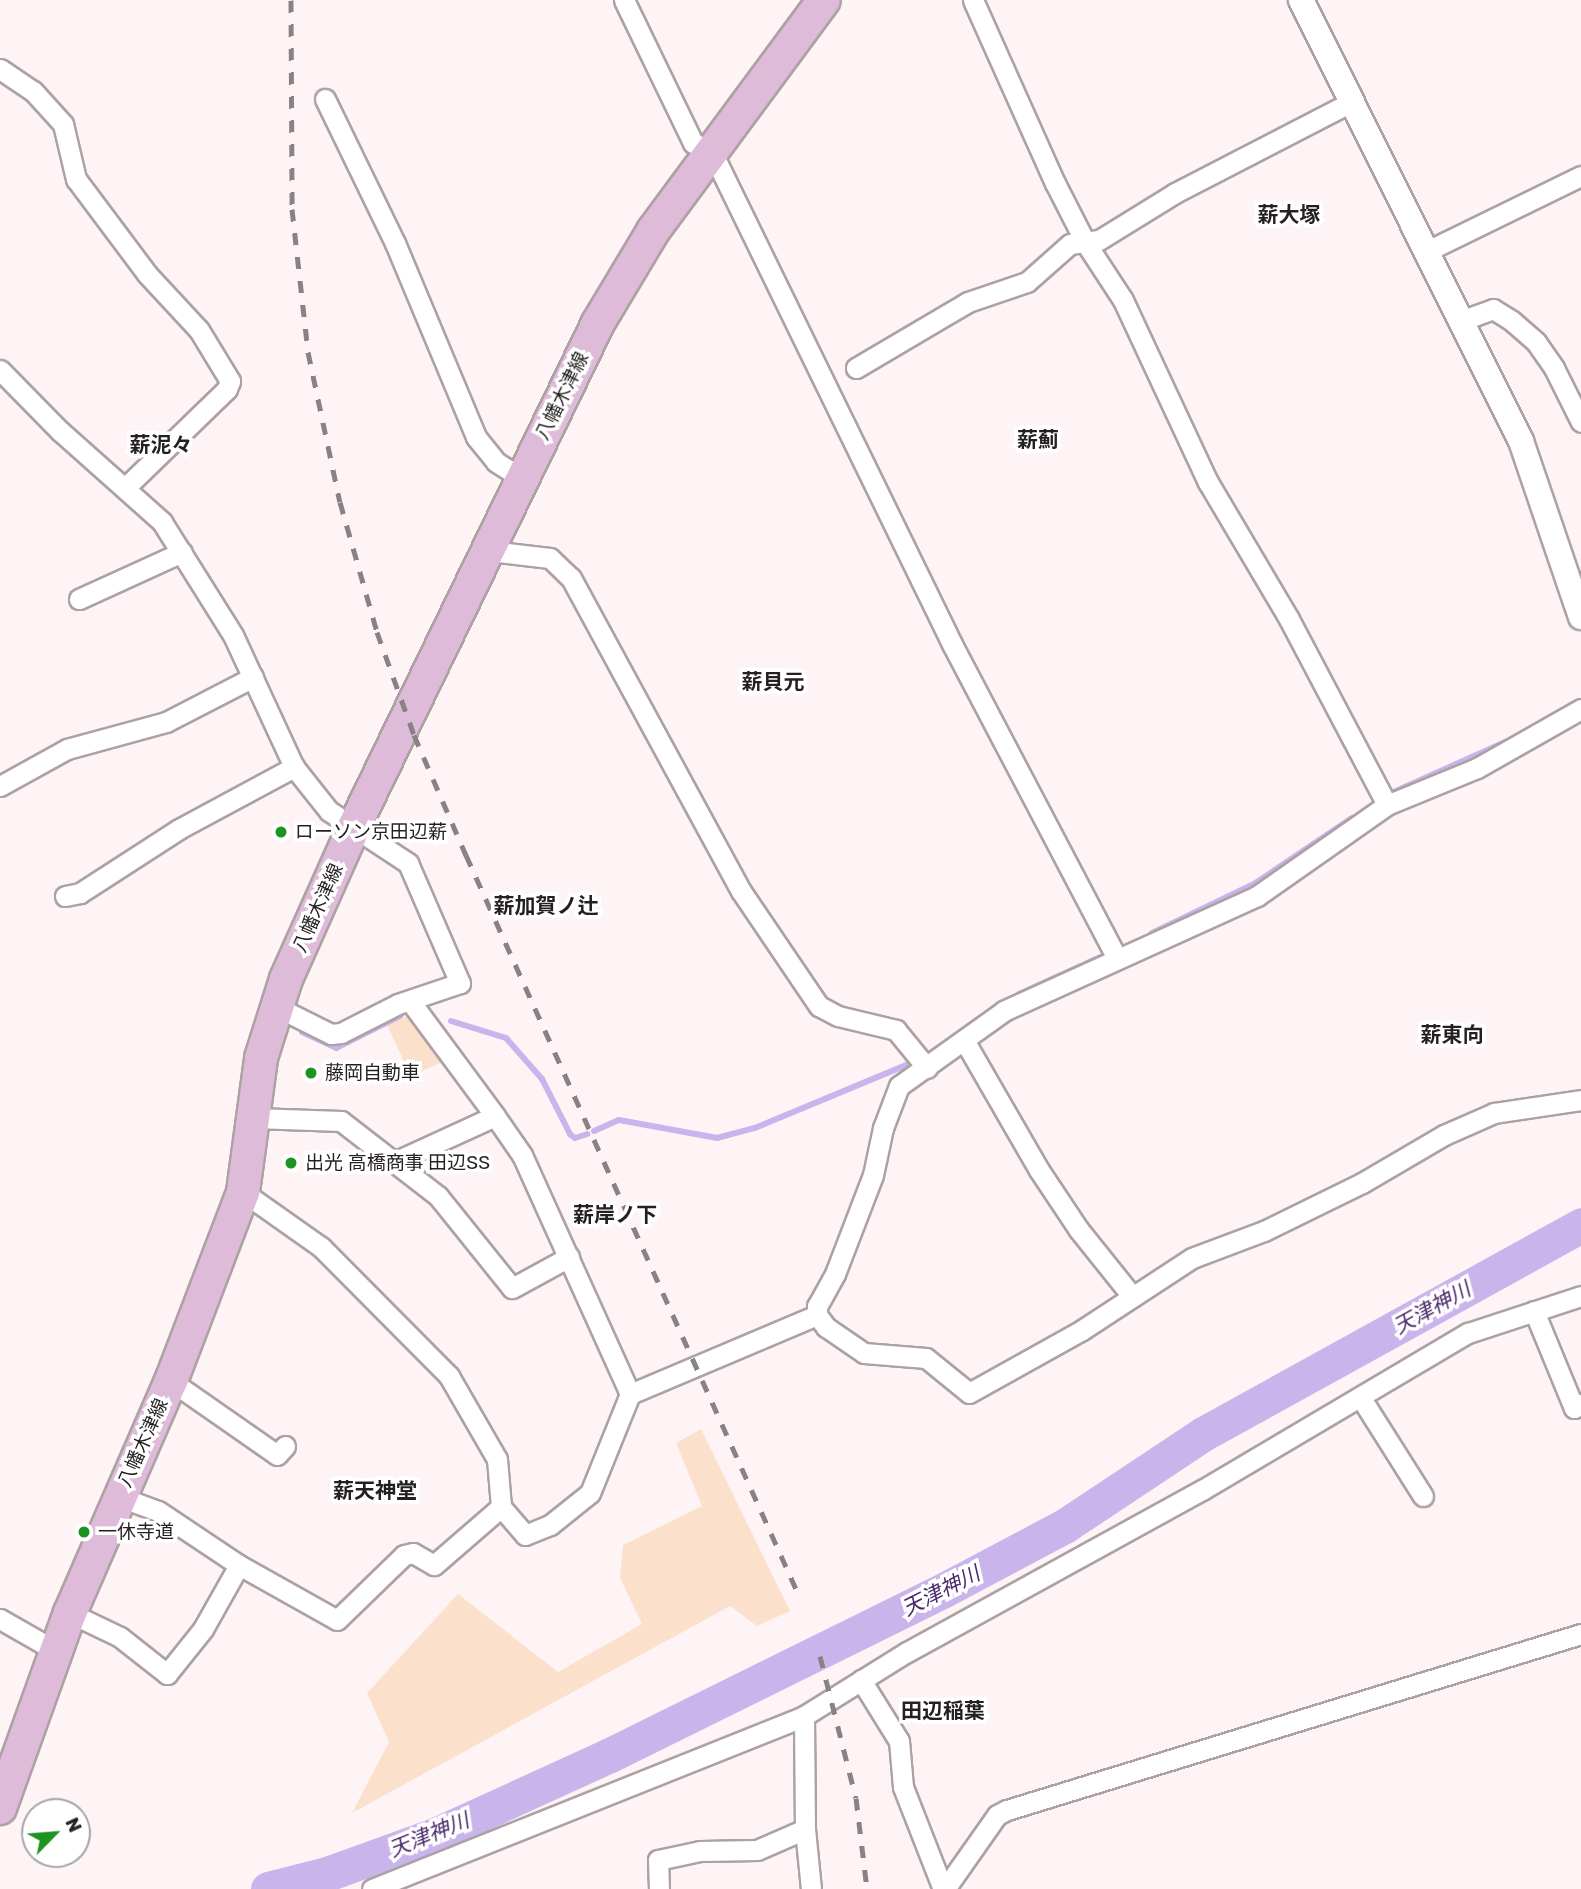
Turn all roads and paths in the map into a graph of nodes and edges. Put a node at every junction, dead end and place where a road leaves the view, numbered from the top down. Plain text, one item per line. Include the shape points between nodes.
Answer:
1 (624, 0) edge
2 (824, 0) edge
3 (973, 0) edge
4 (1301, 0) edge
5 (0, 69) edge
6 (325, 99) dead end
7 (1353, 102) junction
8 (711, 150) junction
9 (1581, 176) edge
10 (1085, 242) junction
11 (1429, 250) junction
12 (1463, 320) junction
13 (856, 368) dead end
14 (0, 370) edge
15 (1581, 422) edge
16 (522, 478) junction
17 (125, 488) junction
18 (490, 551) junction
19 (182, 552) junction
20 (79, 599) dead end
21 (1581, 617) edge
22 (253, 677) junction
23 (1581, 709) edge
24 (294, 767) junction
25 (0, 786) edge
26 (1384, 799) junction
27 (353, 829) junction
28 (65, 897) dead end
29 (1114, 952) junction
30 (410, 1001) junction
31 (277, 1007) junction
32 (964, 1040) junction
33 (923, 1062) junction
34 (1581, 1100) edge
35 (495, 1116) junction
36 (254, 1118) junction
37 (394, 1161) junction
38 (243, 1192) junction
39 (569, 1256) junction
40 (1131, 1295) junction
41 (1581, 1296) edge
42 (1534, 1311) junction
43 (817, 1315) junction
44 (171, 1381) junction
45 (630, 1394) junction
46 (1361, 1398) junction
47 (1581, 1404) edge
48 (285, 1446) dead end
49 (1423, 1496) dead end
50 (120, 1497) junction
51 (500, 1507) junction
52 (239, 1565) junction
53 (70, 1613) junction
54 (0, 1619) edge
55 (1581, 1634) edge
56 (56, 1651) junction
57 (861, 1680) junction
58 (804, 1716) junction
59 (0, 1808) edge
60 (805, 1829) junction
61 (372, 1889) edge
62 (659, 1889) edge
63 (811, 1889) edge
64 (944, 1889) edge

1 - 8 street via 693,143
2 - 8 main road, 八幡木津線
3 - 10 street
4 - 7 street
5 - 17 street via 33,91 63,124 76,179 147,274 199,330 230,381
6 - 16 street via 395,243 476,437 496,462
7 - 10 street via 1175,194 1099,240
7 - 11 street
8 - 16 main road, 八幡木津線 via 653,231 598,323
8 - 29 street via 951,644
9 - 11 street
10 - 13 street via 1070,244 1027,282 968,302
10 - 26 street via 1123,300 1208,482 1289,619
11 - 12 street
12 - 15 street via 1493,309 1512,321 1554,368
12 - 21 street via 1521,441
14 - 17 street
16 - 18 main road, 八幡木津線
17 - 19 street via 162,522
18 - 27 main road, 八幡木津線
18 - 33 street via 550,558 572,578 741,891 812,995 820,1006 838,1016 896,1030
19 - 20 street
19 - 22 street
22 - 24 street
22 - 25 street via 166,722 67,749
23 - 26 street via 1476,768
24 - 27 street via 329,811
24 - 28 street via 179,829 80,894
26 - 29 street via 1257,896
27 - 30 street via 408,863 460,983
27 - 31 main road, 八幡木津線
29 - 32 street via 1004,1011
30 - 31 street via 331,1034
30 - 35 street
31 - 36 main road, 八幡木津線 via 261,1058
32 - 33 street
32 - 40 street via 1039,1170
33 - 43 street via 891,1101 873,1175
34 - 40 street via 1494,1112 1313,1207 1192,1258
35 - 37 street
35 - 39 street via 522,1155
36 - 37 street via 341,1121
36 - 38 main road, 八幡木津線
37 - 39 street via 438,1196 512,1288
38 - 44 main road, 八幡木津線
38 - 51 street via 321,1247 449,1376 497,1459
39 - 45 street
40 - 43 street via 1082,1330 969,1393 926,1358 864,1353 826,1327
41 - 42 street
42 - 46 street via 1468,1333
42 - 47 street via 1574,1408
43 - 45 street
44 - 48 street via 277,1455
44 - 50 main road, 八幡木津線
45 - 51 street via 590,1493 550,1525 525,1535
46 - 49 street
46 - 57 street
50 - 52 street via 158,1511
50 - 53 main road, 八幡木津線
51 - 52 street via 434,1565 413,1553 404,1555 337,1620
52 - 53 street via 202,1629 167,1674 120,1637
53 - 56 main road, 八幡木津線
54 - 56 street
55 - 64 street via 1007,1810 997,1815
56 - 59 main road, 八幡木津線
57 - 58 street
57 - 64 street via 899,1741 903,1787
58 - 60 street
58 - 61 street
60 - 62 street via 757,1850 700,1852 657,1860
60 - 63 street

